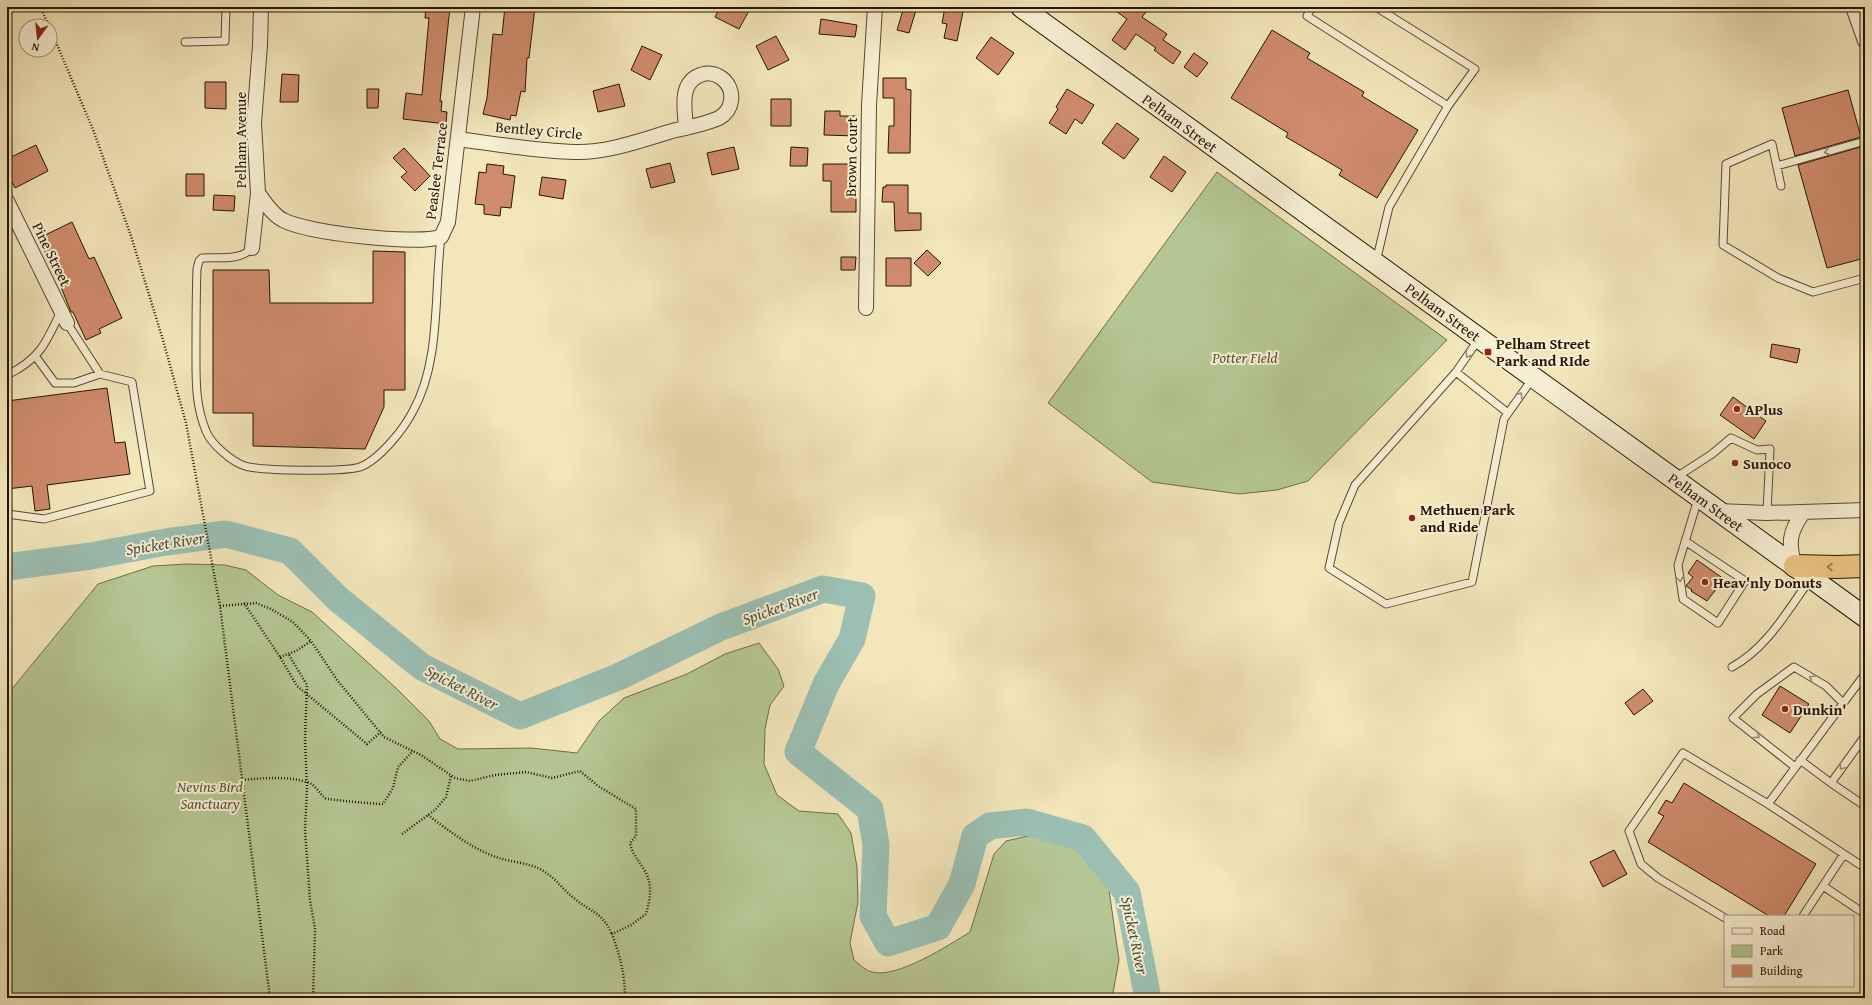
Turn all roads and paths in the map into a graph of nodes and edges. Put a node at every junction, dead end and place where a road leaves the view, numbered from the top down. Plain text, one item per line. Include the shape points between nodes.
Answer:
1 (40, 7) edge
2 (226, 7) edge
3 (261, 7) edge
4 (473, 7) edge
5 (875, 7) edge
6 (1020, 7) edge
7 (1312, 7) edge
8 (1376, 7) edge
9 (1854, 7) edge
10 (46, 18) edge
11 (1865, 41) edge
12 (185, 42) dead end
13 (58, 46) edge
14 (1448, 106) junction
15 (686, 128) dead end
16 (458, 139) junction
17 (1865, 142) edge
18 (1776, 166) junction
19 (1781, 186) dead end
20 (258, 194) junction
21 (7, 201) edge
22 (441, 237) junction
23 (252, 248) joint
24 (1375, 264) junction
25 (1865, 278) edge
26 (866, 308) dead end
27 (64, 316) junction
28 (1479, 339) junction
29 (36, 357) junction
30 (1456, 372) junction
31 (100, 374) junction
32 (7, 375) edge
33 (1533, 377) junction
34 (1508, 413) junction
35 (1674, 479) junction
36 (1698, 496) junction
37 (1865, 510) edge
38 (1718, 511) junction
39 (1803, 513) junction
40 (7, 514) edge
41 (1767, 514) junction
42 (1685, 541) junction
43 (1865, 566) edge
44 (1803, 572) junction
45 (243, 603) junction
46 (220, 606) junction
47 (1865, 618) edge
48 (311, 641) junction
49 (289, 655) junction
50 (280, 657) junction
51 (1732, 667) dead end
52 (1863, 679) edge
53 (307, 696) junction
54 (1842, 702) junction
55 (381, 732) junction
56 (1865, 736) edge
57 (413, 751) junction
58 (1798, 763) junction
59 (451, 776) junction
60 (242, 780) junction
61 (307, 782) junction
62 (1830, 783) junction
63 (1768, 804) junction
64 (1865, 806) edge
65 (428, 815) junction
66 (402, 834) dead end
67 (1844, 854) junction
68 (1865, 868) edge
69 (1823, 886) junction
70 (1865, 914) edge
71 (1804, 915) edge
72 (1724, 917) edge
73 (612, 934) junction
74 (270, 998) edge
75 (313, 998) edge
76 (625, 998) edge

1 - 10 path
2 - 12 lane via 225,40
3 - 20 street, Pelham Avenue via 254,123
4 - 16 street, Peaslee Terrace
5 - 26 street, Brown Court via 869,105
6 - 24 main road, Pelham Street
7 - 14 lane via 1307,16
8 - 14 lane via 1476,69
9 - 11 street
13 - 46 path via 94,132 131,236 163,340 186,423
14 - 24 lane via 1389,207
15 - 16 street, Bentley Circle via 590,151 561,151
16 - 22 street, Peaslee Terrace via 448,222
17 -> 18 lane
18 - 19 lane
18 - 25 lane via 1772,144 1726,164 1724,245 1778,278 1813,292
20 - 22 street, Peaslee Terrace via 282,220 309,230 394,239
20 - 23 street, Pelham Avenue
21 - 27 street, Pine Street
22 - 23 lane via 435,321 426,384 413,412 388,445 371,461 359,467 333,471 246,466 228,457 206,432 196,396 199,261 202,258 236,257
24 - 28 main road, Pelham Street
27 - 29 lane
27 - 31 lane
28 -> 30 lane
28 - 33 main road, Pelham Street
29 - 31 lane via 55,383 74,383
29 - 32 lane
30 - 34 lane
30 - 34 lane via 1354,485 1339,523 1329,568 1386,604 1472,582 1504,419
31 - 40 lane via 132,382 150,491 44,519
34 -> 33 lane
33 - 35 main road, Pelham Street
35 - 36 main road, Pelham Street
35 - 41 lane via 1731,438 1757,450 1770,449
36 - 38 main road, Pelham Street
36 - 42 lane
37 - 39 street
38 - 41 street
38 - 44 main road, Pelham Street
39 - 41 street
39 - 44 street via 1791,534 1791,547
42 -> 42 lane via 1678,565 1683,599 1718,622 1745,581
43 -> 44 highway
44 - 47 main road, Pelham Street
44 - 51 lane via 1761,645
45 - 46 path
45 - 48 path via 256,603 271,609 293,622
45 - 50 path
46 - 60 path
48 - 49 path
48 - 55 path via 337,680
49 - 50 path
49 - 53 path via 304,677
50 - 53 path via 296,686
52 - 54 lane
53 - 55 path via 367,744
53 - 61 path
54 - 58 lane
54 -> 58 lane via 1826,686 1794,667 1757,694 1733,718
55 - 57 path via 384,737
56 -> 62 lane
57 - 59 path
57 - 61 path via 398,767 393,788 383,804 333,801
58 - 62 lane
58 - 63 lane
59 - 65 path via 446,797
59 - 73 path via 470,781 526,772 552,778 580,771 598,786 636,809 636,836 630,843 632,851 646,872 649,882 649,905 646,914 639,920
60 - 61 path via 286,778
60 - 74 path
61 - 75 path via 305,830 310,900 315,929
62 - 64 lane
63 - 67 lane
63 - 72 lane via 1683,753 1629,831 1641,864 1658,878
65 - 66 path
65 - 73 path via 480,850 498,858 539,868 555,878 576,900 606,921
67 - 68 lane
67 - 69 lane
69 - 70 lane
69 - 71 lane
73 - 76 path via 622,960

